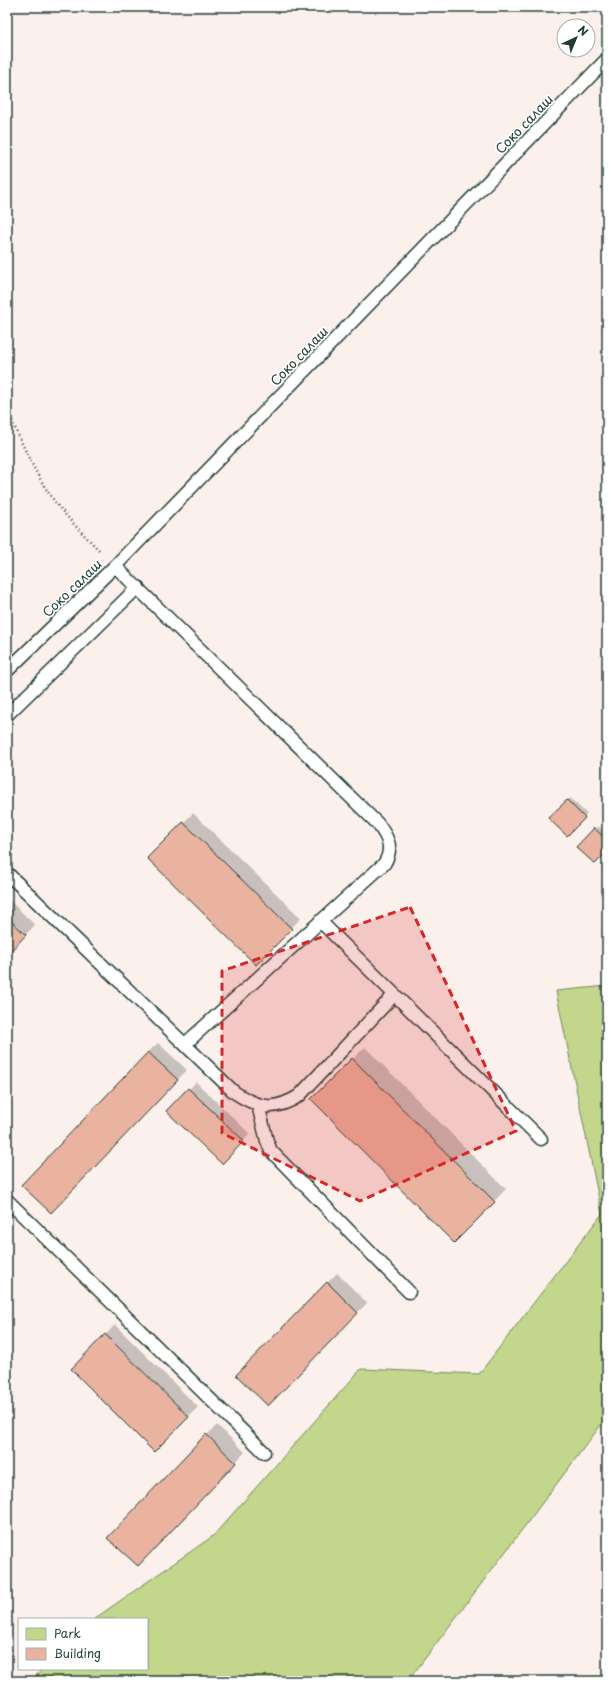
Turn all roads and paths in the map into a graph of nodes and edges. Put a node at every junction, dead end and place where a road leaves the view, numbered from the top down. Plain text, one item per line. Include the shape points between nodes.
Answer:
1 (607, 59) edge
2 (7, 410) edge
3 (115, 566) junction
4 (138, 587) junction
5 (7, 670) edge
6 (7, 715) edge
7 (7, 873) edge
8 (320, 921) junction
9 (394, 995) junction
10 (184, 1044) junction
11 (258, 1105) junction
12 (541, 1139) dead end
13 (7, 1200) edge
14 (409, 1292) dead end
15 (264, 1452) dead end

1 - 3 lane, Соко салаш
2 - 3 path via 29,459 55,502 78,530
3 - 4 lane
3 - 5 lane, Соко салаш
4 - 6 lane
4 - 8 lane via 378,824 389,841 388,858 384,864
7 - 10 lane
8 - 9 lane
8 - 10 lane
9 - 11 lane via 299,1096 281,1106
9 - 12 lane
10 - 11 lane via 234,1092
11 - 14 lane via 267,1141 272,1150
13 - 15 lane

